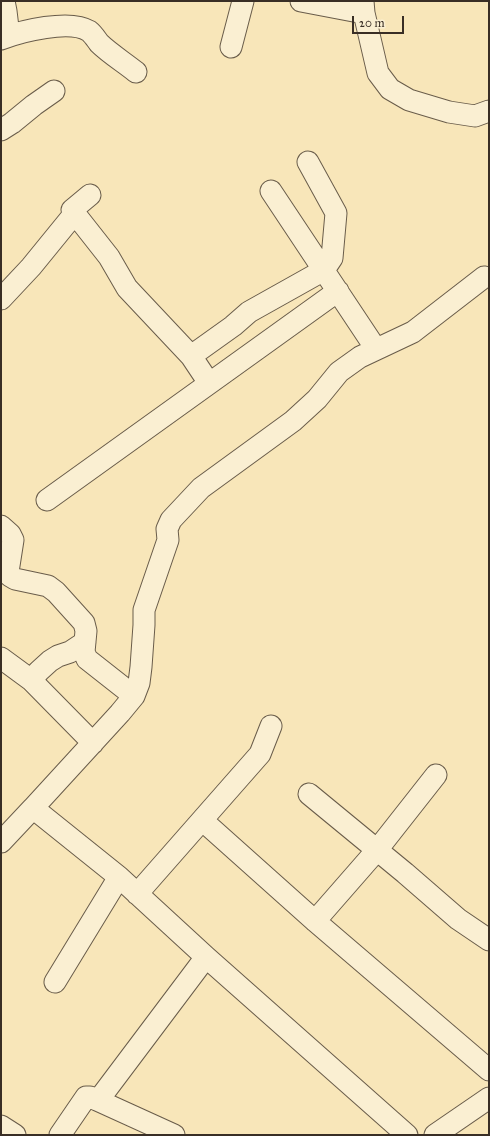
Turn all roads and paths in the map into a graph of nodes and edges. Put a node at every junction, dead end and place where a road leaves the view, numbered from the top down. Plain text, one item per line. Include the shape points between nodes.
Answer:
1 (4, 1) edge
2 (243, 1) edge
3 (301, 1) edge
4 (363, 7) edge
5 (5, 37) edge
6 (231, 47) dead end
7 (136, 72) dead end
8 (54, 91) dead end
9 (489, 111) edge
10 (1, 130) edge
11 (308, 162) dead end
12 (272, 191) dead end
13 (90, 195) dead end
14 (75, 213) junction
15 (324, 270) junction
16 (484, 277) dead end
17 (338, 291) junction
18 (1, 299) edge
19 (376, 349) junction
20 (191, 356) junction
21 (209, 383) junction
22 (47, 500) dead end
23 (7, 533) edge
24 (85, 642) junction
25 (1, 658) edge
26 (31, 680) junction
27 (134, 696) junction
28 (271, 726) dead end
29 (93, 742) junction
30 (436, 775) dead end
31 (309, 794) dead end
32 (33, 808) junction
33 (202, 820) junction
34 (1, 842) edge
35 (377, 850) junction
36 (119, 878) junction
37 (137, 894) junction
38 (315, 921) junction
39 (489, 940) edge
40 (206, 957) junction
41 (55, 982) dead end
42 (489, 1070) edge
43 (489, 1098) edge
44 (97, 1100) junction
45 (1, 1126) edge
46 (14, 1135) edge
47 (60, 1135) edge
48 (174, 1135) edge
49 (407, 1135) edge
50 (435, 1135) edge

1 - 5 street
2 - 6 street
3 - 4 street
4 - 9 street via 378,73 390,89 409,100 449,112 475,116
5 - 7 street via 22,32 78,27 89,31 99,43
8 - 10 street
11 - 15 street via 336,213 332,258
12 - 15 street
13 - 14 street via 72,210
14 - 18 street
14 - 20 street via 109,257 127,288
15 - 17 street
15 - 20 street via 249,312
16 - 19 street via 413,332
17 - 19 street
17 - 21 street
19 - 27 street via 339,372 317,399 293,421 201,488 171,520 167,529 168,540 144,610 141,667
20 - 21 street
21 - 22 street
23 - 24 street via 10,576 48,586 56,592 84,623
24 - 26 street via 50,661
24 - 27 street via 84,652 87,659
25 - 26 street
26 - 29 street
27 - 29 street
28 - 33 street via 260,754
29 - 32 street
30 - 35 street
31 - 35 street
32 - 34 street
32 - 36 street
33 - 37 street
33 - 38 street
35 - 38 street
35 - 39 street via 458,919
36 - 37 street
36 - 41 street
37 - 40 street
38 - 42 street
40 - 44 street
40 - 49 street
43 - 50 street
44 - 47 street via 86,1097
44 - 48 street
45 - 46 street

